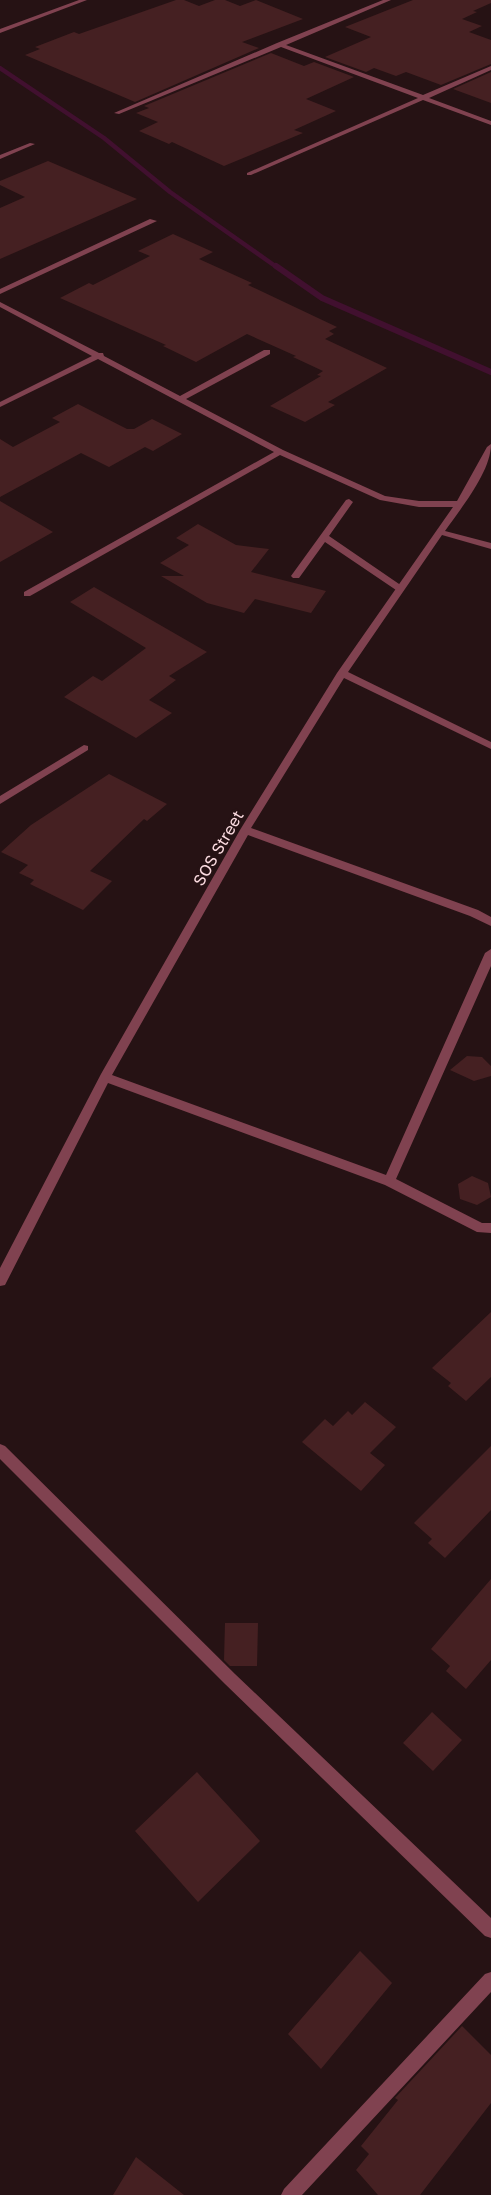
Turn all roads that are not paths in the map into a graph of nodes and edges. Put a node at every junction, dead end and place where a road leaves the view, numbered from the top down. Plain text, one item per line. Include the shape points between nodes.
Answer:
1 (84, 0) edge
2 (388, 0) edge
3 (0, 32) edge
4 (279, 44) junction
5 (491, 68) edge
6 (424, 97) junction
7 (117, 113) dead end
8 (491, 123) edge
9 (32, 144) dead end
10 (0, 157) edge
11 (249, 174) dead end
12 (153, 221) dead end
13 (0, 292) edge
14 (0, 304) edge
15 (267, 352) dead end
16 (100, 355) junction
17 (181, 399) junction
18 (0, 405) edge
19 (491, 447) edge
20 (280, 452) junction
21 (349, 502) dead end
22 (459, 504) junction
23 (440, 532) junction
24 (324, 537) junction
25 (491, 546) edge
26 (296, 576) dead end
27 (399, 588) junction
28 (27, 594) dead end
29 (342, 673) junction
30 (491, 746) edge
31 (84, 748) dead end
32 (0, 801) edge
33 (244, 830) junction
34 (491, 922) edge
35 (491, 953) edge
36 (105, 1077) junction
37 (389, 1181) junction
38 (491, 1228) edge
39 (0, 1281) edge
40 (0, 1450) edge
41 (491, 1929) edge
42 (491, 1980) edge
43 (290, 2195) edge

1 - 3 street
2 - 4 street
4 - 6 street
4 - 7 street
5 - 6 street
6 - 8 street
6 - 11 street
9 - 10 street
12 - 13 street
14 - 16 street
15 - 17 street
16 - 17 street
16 - 18 street
17 - 20 street
19 - 22 street, SOS Street
20 - 22 street via 383,498 419,504
20 - 28 street
21 - 24 street
22 - 23 street, SOS Street
23 - 25 street
23 - 27 street, SOS Street
24 - 26 street
24 - 27 street
27 - 29 street, SOS Street
29 - 30 street
29 - 33 street, SOS Street
31 - 32 street
33 - 34 street
33 - 36 street, SOS Street
35 - 37 street
36 - 37 street
36 - 39 street, SOS Street
37 - 38 street via 481,1228
40 - 41 street
42 - 43 street

